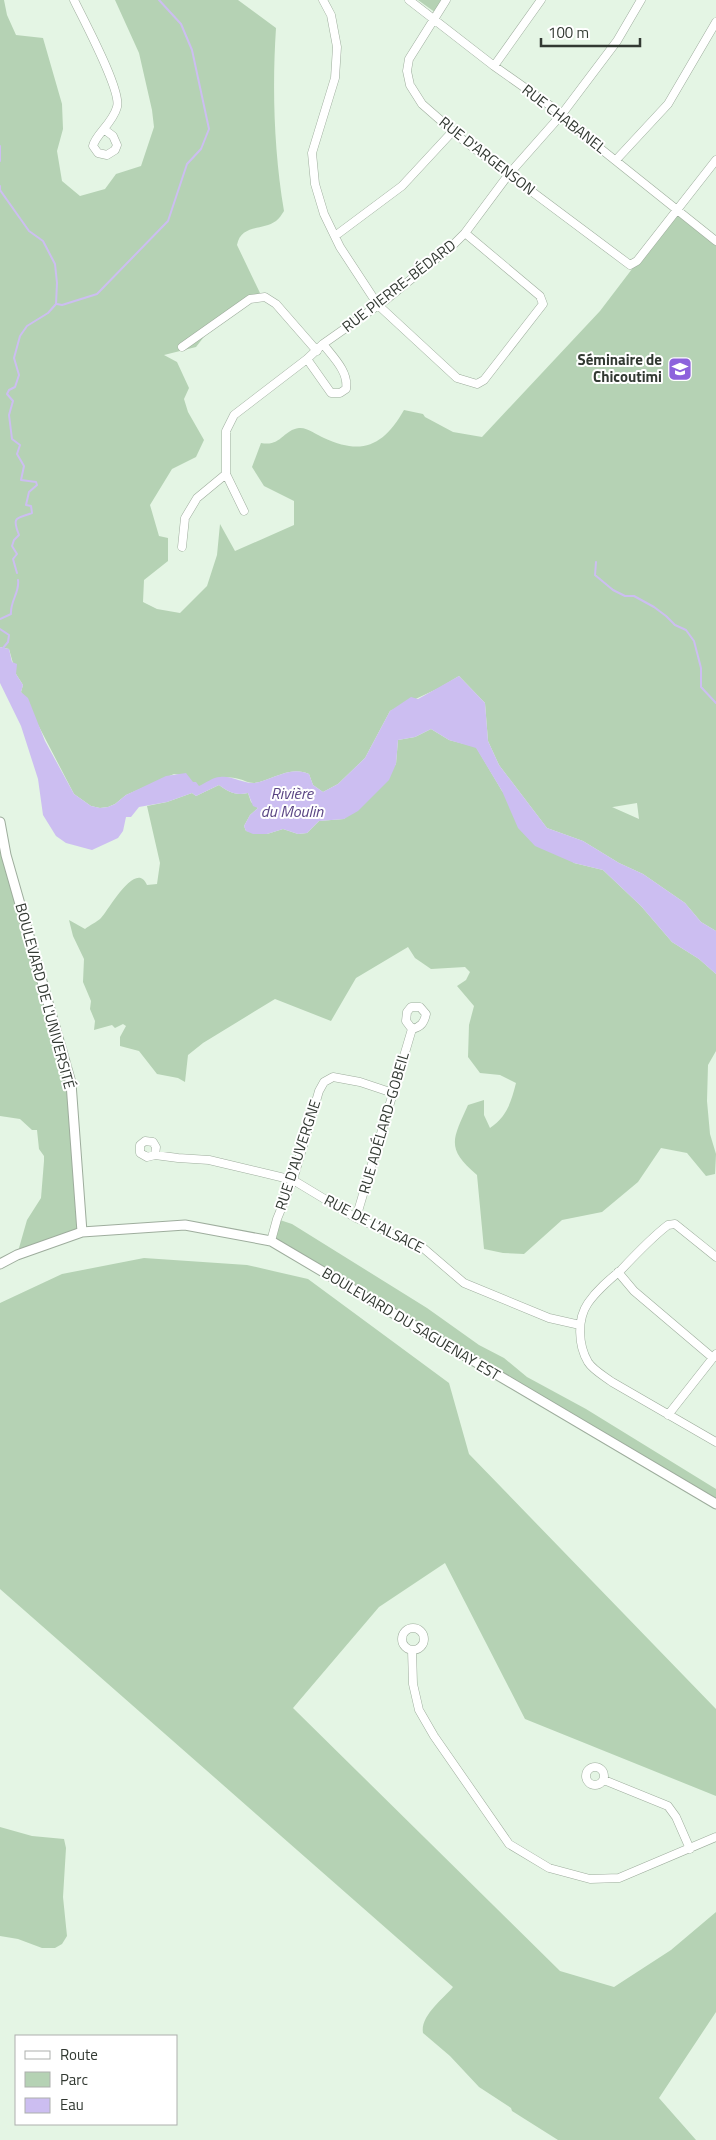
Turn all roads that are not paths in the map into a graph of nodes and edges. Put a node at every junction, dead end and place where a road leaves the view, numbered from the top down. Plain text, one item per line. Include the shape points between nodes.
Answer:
1 (74, 0) edge
2 (324, 0) edge
3 (409, 0) edge
4 (446, 0) edge
5 (541, 0) edge
6 (641, 0) edge
7 (433, 18) junction
8 (716, 22) edge
9 (494, 66) junction
10 (562, 114) junction
11 (105, 130) dead end
12 (453, 131) junction
13 (616, 160) junction
14 (716, 160) edge
15 (509, 174) junction
16 (677, 210) junction
17 (465, 233) junction
18 (335, 236) junction
19 (716, 241) edge
20 (378, 305) junction
21 (324, 344) junction
22 (182, 347) dead end
23 (317, 351) junction
24 (306, 359) junction
25 (226, 474) junction
26 (244, 511) dead end
27 (182, 547) dead end
28 (0, 822) edge
29 (412, 1028) dead end
30 (393, 1093) junction
31 (156, 1155) dead end
32 (292, 1180) junction
33 (356, 1218) junction
34 (82, 1232) junction
35 (271, 1241) junction
36 (716, 1257) edge
37 (0, 1264) edge
38 (618, 1272) junction
39 (580, 1324) junction
40 (714, 1356) edge
41 (668, 1415) junction
42 (716, 1442) edge
43 (716, 1504) edge
44 (412, 1650) dead end
45 (604, 1780) dead end
46 (716, 1837) edge
47 (690, 1849) junction

1 - 11 street via 116,89 118,107
2 - 18 street via 331,15 337,47 334,78 312,153 315,184
3 - 7 street, RUE CHABANEL
4 - 7 street
5 - 9 street
6 - 10 street, RUE PIERRE-BÉDARD via 617,41
7 - 9 street, RUE CHABANEL
7 - 12 street, RUE D'ARGENSON via 409,59 407,71 410,85 422,104
8 - 13 street via 668,104
9 - 10 street, RUE CHABANEL
10 - 13 street, RUE CHABANEL
10 - 15 street, RUE PIERRE-BÉDARD
12 - 15 street, RUE D'ARGENSON
12 - 18 street via 402,186
13 - 16 street, RUE CHABANEL
14 - 16 street
15 - 16 street, RUE D'ARGENSON via 630,265 637,261
15 - 17 street, RUE PIERRE-BÉDARD
16 - 19 street, RUE CHABANEL
17 - 20 street, RUE PIERRE-BÉDARD
17 - 20 street via 540,296 543,304 484,380 477,384 456,378
18 - 20 street
20 - 21 street, RUE PIERRE-BÉDARD
21 - 23 street, RUE PIERRE-BÉDARD
21 - 24 street via 342,368 346,389 332,393
22 - 23 street via 250,299 265,297 276,304
23 - 24 street, RUE PIERRE-BÉDARD
24 - 25 street, RUE PIERRE-BÉDARD via 234,414 226,431
25 - 26 street
25 - 27 street via 196,498 185,518
28 - 34 main road, BOULEVARD DE L'UNIVERSITÉ via 6,855 70,1083
29 - 30 street, RUE ADÉLARD-GOBEIL
30 - 32 street, RUE D'AUVERGNE via 333,1077 324,1082
30 - 33 street, RUE ADÉLARD-GOBEIL
31 - 32 street, RUE DE L'ALSACE via 209,1160
32 - 33 street, RUE DE L'ALSACE
32 - 35 street, RUE D'AUVERGNE
33 - 39 street, RUE DE L'ALSACE via 422,1247 464,1283 549,1318
34 - 35 main road, BOULEVARD DU SAGUENAY EST via 185,1225
34 - 37 main road, BOULEVARD DU SAGUENAY EST via 17,1254
35 - 43 main road, BOULEVARD DU SAGUENAY EST
36 - 38 street via 675,1224 668,1225
38 - 39 street via 590,1301
38 - 40 street via 634,1291
39 - 41 street via 588,1362 612,1382
40 - 41 street
41 - 42 street
44 - 47 street via 418,1710 509,1844 548,1868 590,1879 618,1878
45 - 47 street via 668,1806
46 - 47 street

